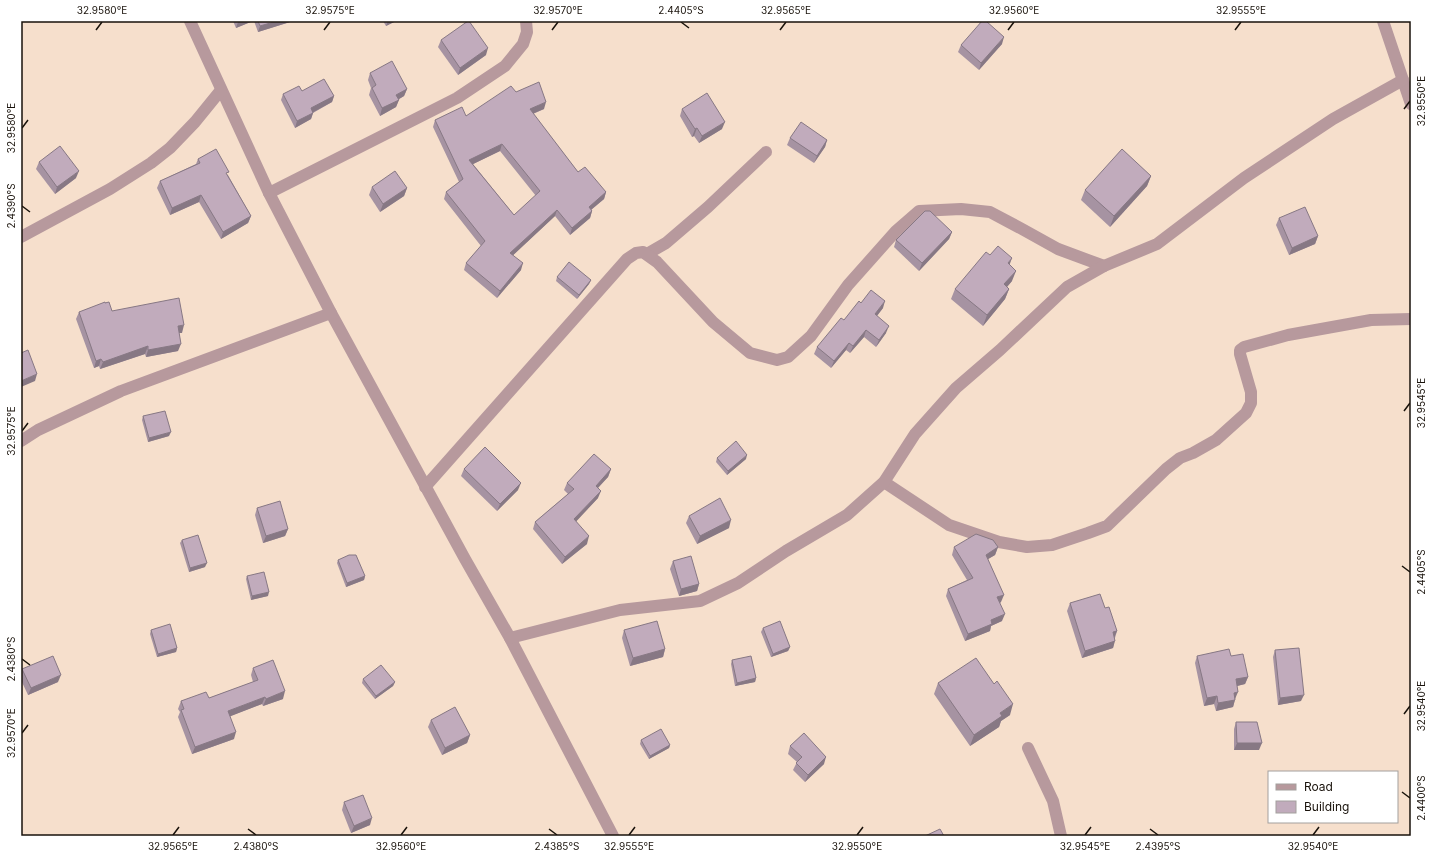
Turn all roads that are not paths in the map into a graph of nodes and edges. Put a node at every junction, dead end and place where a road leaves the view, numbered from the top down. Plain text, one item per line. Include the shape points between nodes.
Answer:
1 (190, 21) edge
2 (526, 21) edge
3 (1383, 21) edge
4 (1403, 80) junction
5 (221, 90) junction
6 (1411, 104) edge
7 (766, 152) dead end
8 (269, 193) junction
9 (21, 237) edge
10 (647, 254) junction
11 (1104, 266) junction
12 (331, 313) junction
13 (1411, 319) edge
14 (21, 441) edge
15 (884, 482) junction
16 (425, 487) junction
17 (510, 638) junction
18 (1028, 748) dead end
19 (613, 836) edge
20 (1061, 836) edge

1 - 5 street
2 - 8 street via 527,32 523,44 505,66 457,98
3 - 4 street
4 - 6 street
4 - 11 street via 1333,119 1244,178 1157,244
5 - 8 street
5 - 9 street via 195,122 151,163 110,189
7 - 10 street via 666,243
8 - 12 street
10 - 11 street via 713,322 750,353 777,360 788,357 811,336 848,285 896,231 919,211 990,212 1058,249
10 - 16 street via 636,253 627,259
11 - 15 street via 1067,287 956,388 915,434
12 - 14 street via 121,391 38,430
12 - 16 street
13 - 15 street via 1371,320 1288,335 1244,347 1240,350 1251,392 1246,413 1216,440 1180,458 1166,469 1107,526 1052,545 1027,547 999,542 949,525
15 - 17 street via 847,515 738,583 700,601 620,610
16 - 17 street
17 - 19 street
18 - 20 street via 1052,801

